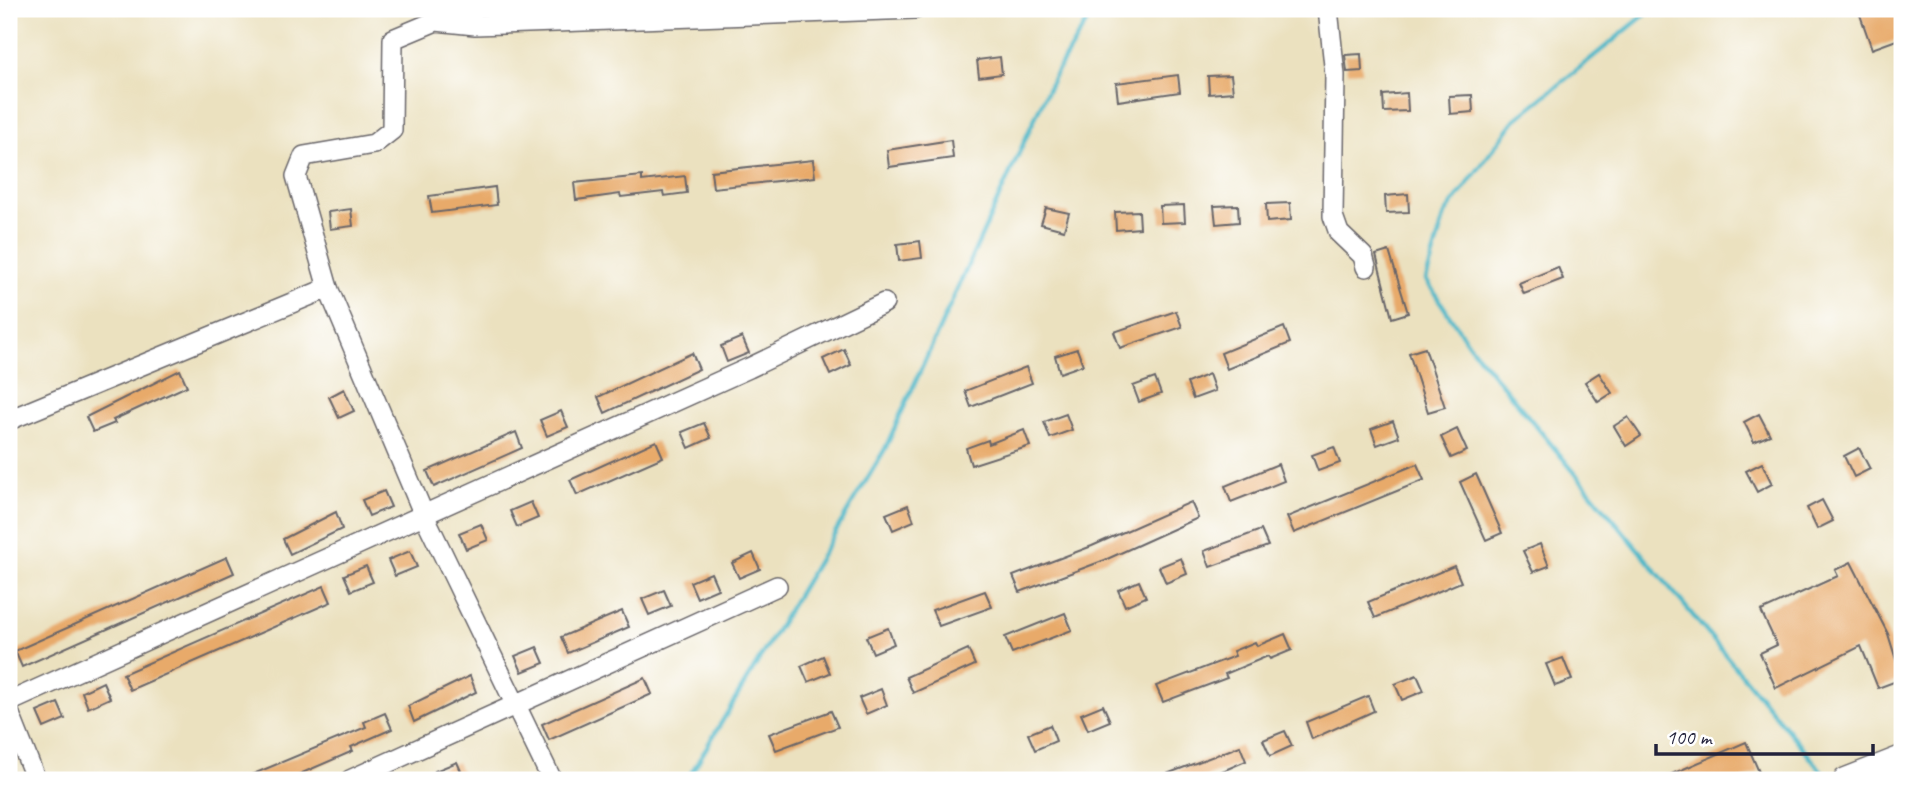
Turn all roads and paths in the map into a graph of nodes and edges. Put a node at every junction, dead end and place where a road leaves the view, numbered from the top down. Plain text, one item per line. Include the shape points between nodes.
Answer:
1 (915, 9) edge
2 (1328, 9) edge
3 (793, 12) edge
4 (438, 15) edge
5 (619, 15) edge
6 (1366, 267) dead end
7 (328, 288) junction
8 (884, 303) dead end
9 (9, 420) edge
10 (424, 515) junction
11 (777, 586) dead end
12 (9, 702) edge
13 (516, 707) junction
14 (9, 712) edge
15 (1902, 758) edge
16 (1849, 779) edge
17 (36, 780) edge
18 (350, 780) edge
19 (552, 780) edge

1 - 3 street
2 - 6 street via 1335,75 1333,216 1339,233 1363,256
3 - 5 street
4 - 5 street via 475,25
4 - 7 street via 393,38 392,130 374,144 304,156 296,176
7 - 9 street
7 - 10 street
8 - 10 street
10 - 12 street
10 - 13 street
11 - 13 street
13 - 18 street
13 - 19 street
14 - 17 street
15 - 16 main road

